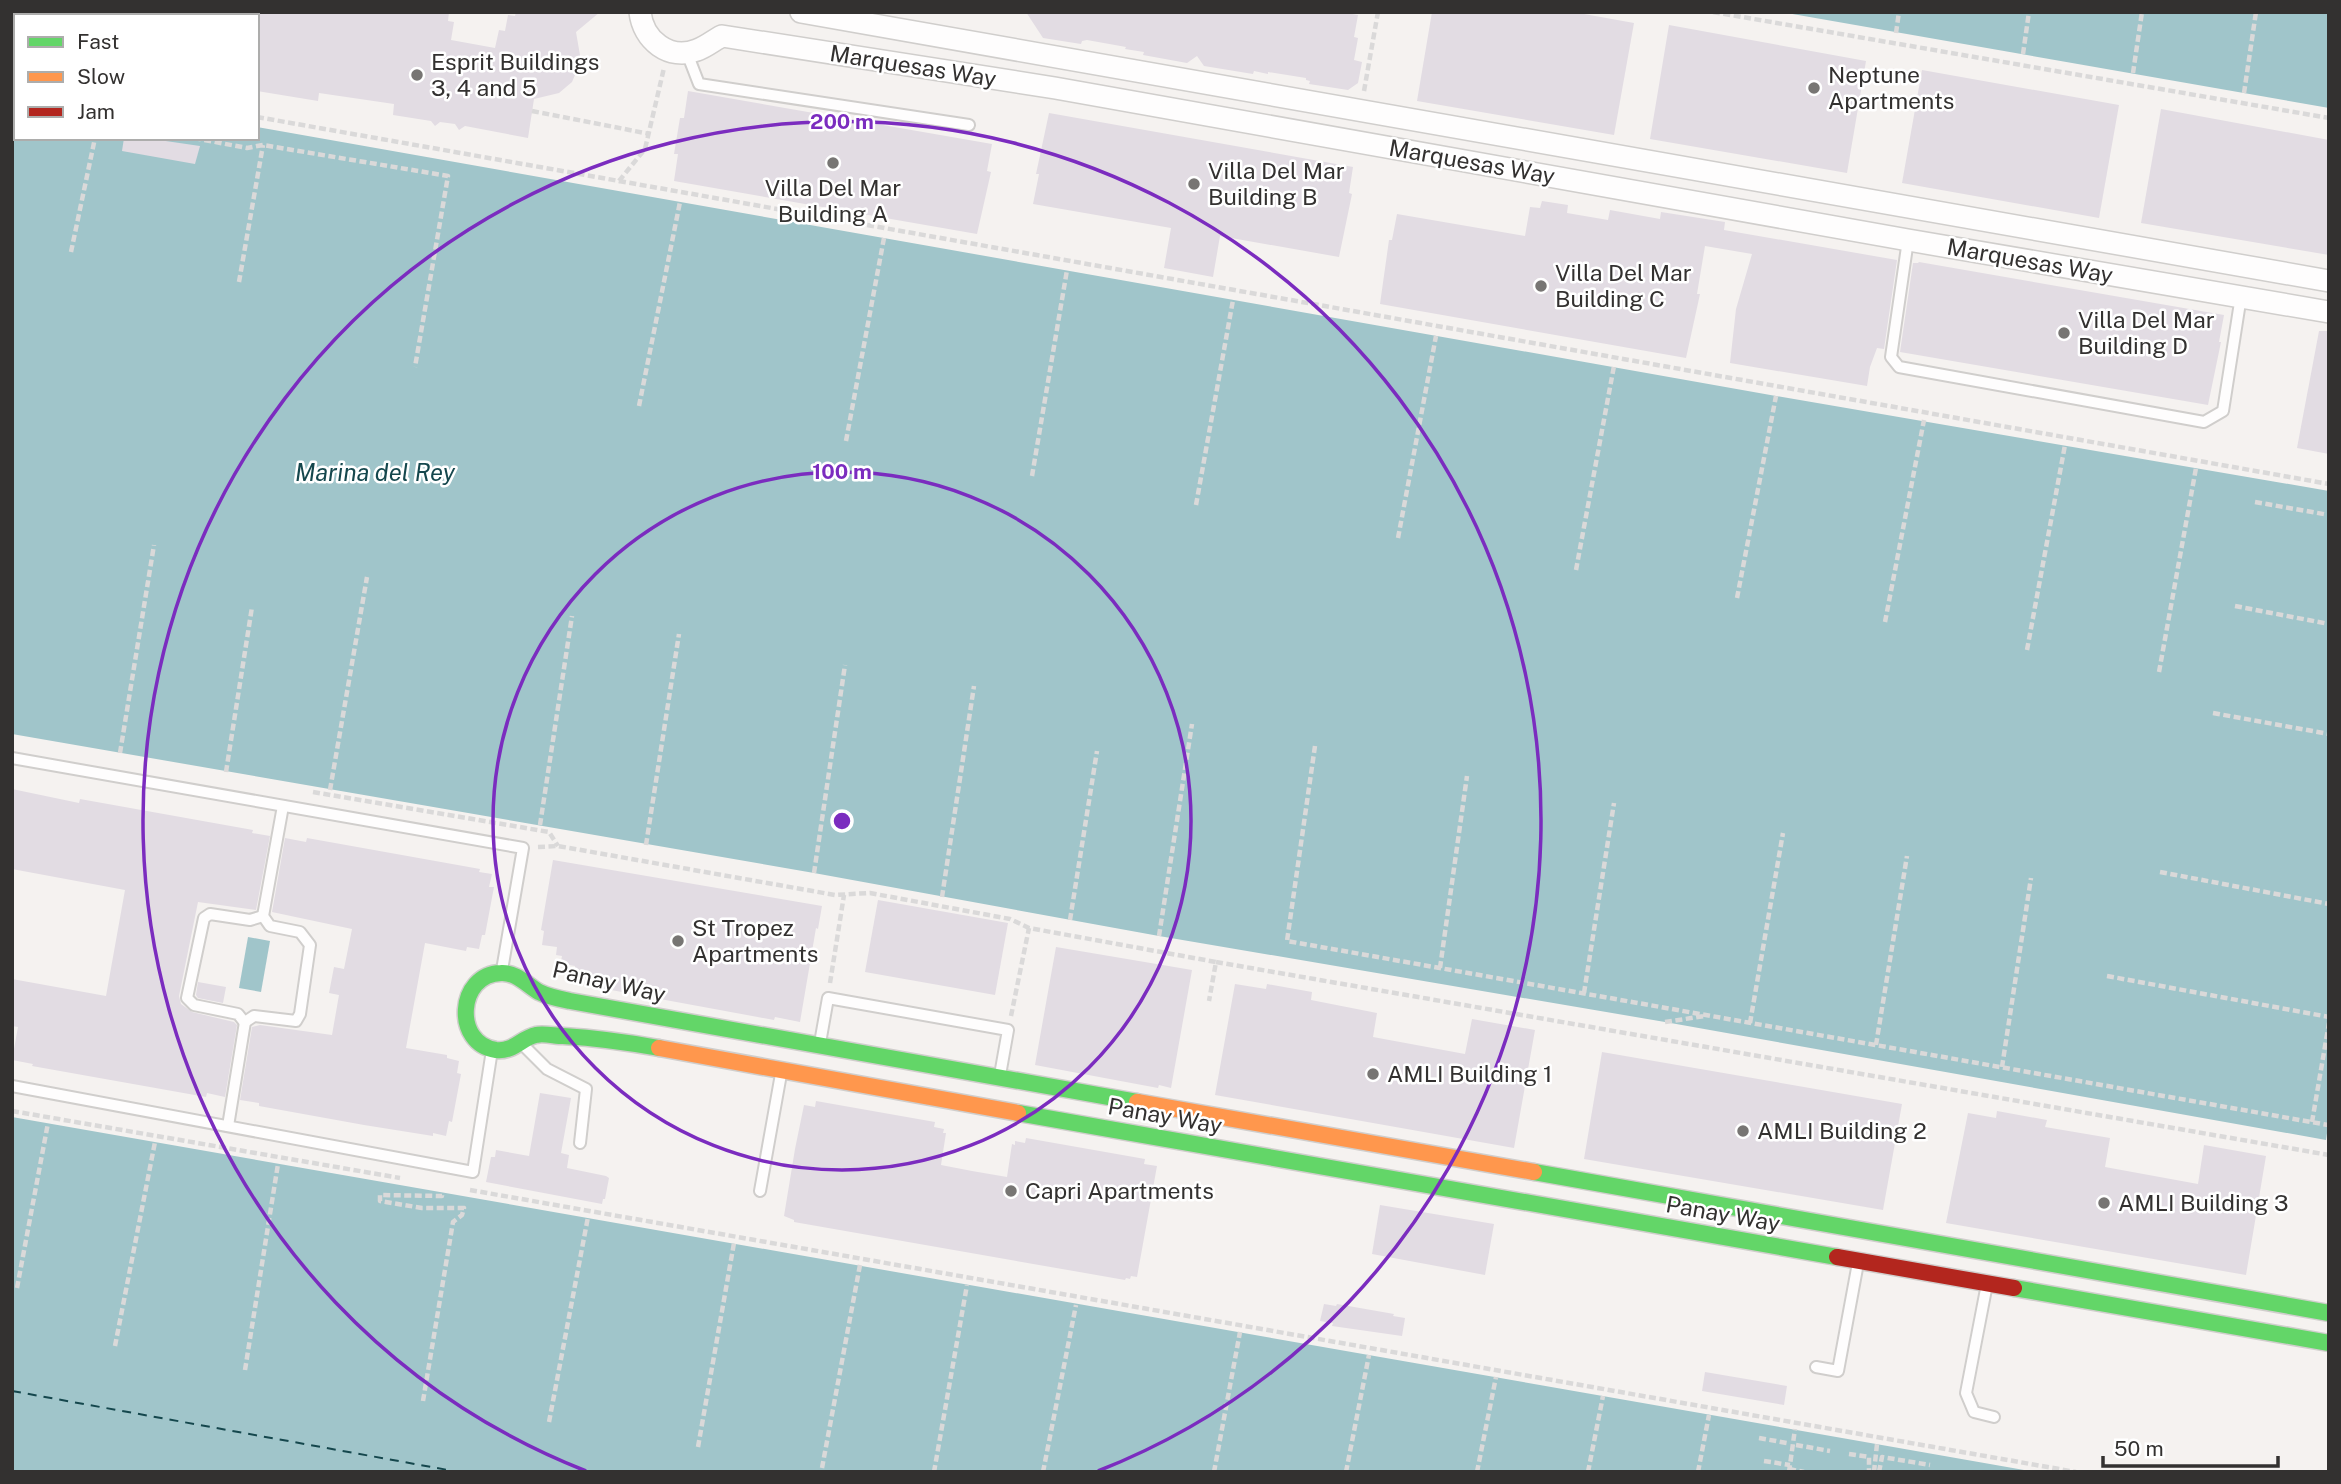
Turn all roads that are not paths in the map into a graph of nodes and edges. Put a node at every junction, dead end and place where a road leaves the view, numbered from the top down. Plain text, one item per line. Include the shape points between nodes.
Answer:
1 (640, 12) edge
2 (801, 12) edge
3 (677, 52) junction
4 (1062, 58) junction
5 (1055, 88) junction
6 (1360, 112) junction
7 (969, 125) dead end
8 (1356, 142) junction
9 (1741, 179) junction
10 (1736, 209) junction
11 (1996, 223) junction
12 (1908, 240) junction
13 (1992, 254) junction
14 (2246, 266) junction
15 (2329, 281) edge
16 (2241, 296) junction
17 (2329, 312) edge
18 (12, 758) edge
19 (283, 806) junction
20 (263, 916) junction
21 (502, 973) junction
22 (245, 1023) junction
23 (524, 1045) junction
24 (819, 1046) junction
25 (492, 1050) junction
26 (782, 1070) junction
27 (1000, 1078) junction
28 (12, 1086) edge
29 (228, 1126) junction
30 (580, 1143) dead end
31 (760, 1191) dead end
32 (1858, 1260) junction
33 (1990, 1268) junction
34 (2329, 1312) edge
35 (2329, 1343) edge
36 (1815, 1367) dead end
37 (1994, 1417) dead end

1 - 3 street via 646,34 656,44
2 - 4 street, Marquesas Way
3 - 5 street, Marquesas Way via 698,50 722,36
3 - 7 lane via 699,84
4 - 5 street
4 - 6 street, Marquesas Way
5 - 8 street, Marquesas Way
6 - 8 street
6 - 9 street, Marquesas Way
8 - 10 street, Marquesas Way
9 - 10 street
9 - 11 street, Marquesas Way
10 - 12 street, Marquesas Way
11 - 13 street
11 - 14 street, Marquesas Way
12 - 13 street, Marquesas Way
12 - 16 lane via 1891,357 1899,367 2204,422 2222,411
13 - 16 street, Marquesas Way
14 - 15 street, Marquesas Way
14 - 16 street
16 - 17 street, Marquesas Way
18 - 19 lane
19 - 20 lane
19 - 21 lane via 523,848
20 - 22 lane via 270,926 300,932 310,945 300,1014 296,1021 254,1016
20 - 22 lane via 250,920 210,914 204,918 187,998 194,1006 238,1014
21 - 24 street, Panay Way via 517,975 541,993
21 - 25 street via 476,983 465,999 463,1013 468,1031
22 - 29 lane
23 - 25 street, Panay Way
23 - 26 street, Panay Way via 535,1035 602,1038
23 - 30 lane via 547,1069 586,1090
24 - 27 street, Panay Way
24 - 27 lane via 828,998 1008,1030
25 - 29 lane via 473,1171
26 - 31 lane
26 - 32 street, Panay Way
27 - 33 street, Panay Way
28 - 29 lane
32 - 33 street, Panay Way
32 - 36 lane via 1839,1371
33 - 34 street, Panay Way
33 - 35 street, Panay Way
33 - 37 lane via 1966,1393 1974,1412

